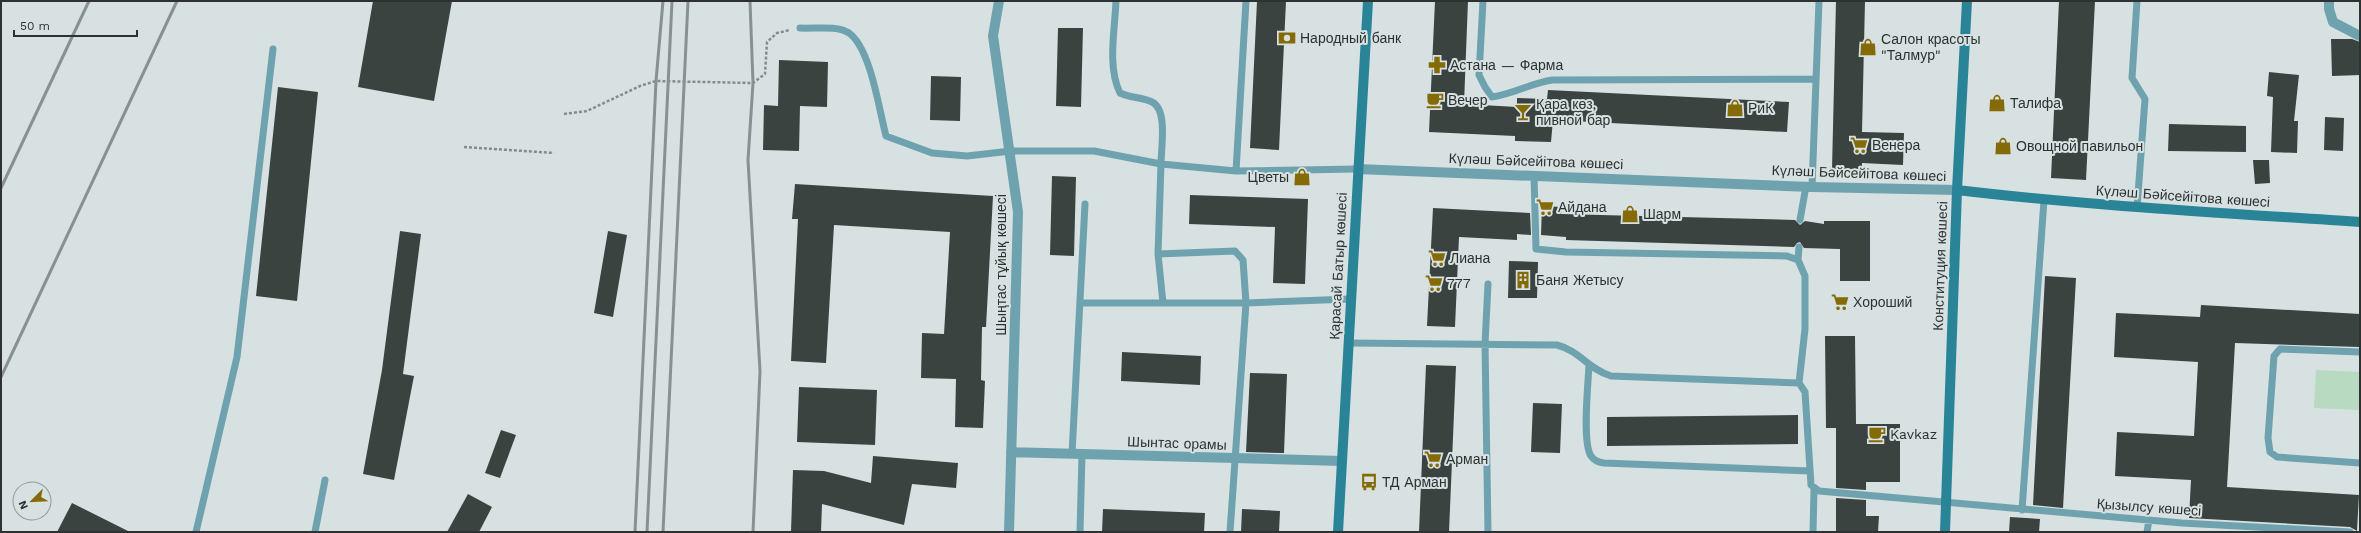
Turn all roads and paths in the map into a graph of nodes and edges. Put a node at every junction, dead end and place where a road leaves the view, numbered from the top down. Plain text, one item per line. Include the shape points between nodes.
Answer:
1 (998, 1) edge
2 (1116, 1) edge
3 (1246, 1) edge
4 (1368, 1) edge
5 (1483, 1) edge
6 (1819, 1) edge
7 (1967, 1) edge
8 (2137, 1) edge
9 (2329, 1) edge
10 (800, 28) joint
11 (2360, 36) edge
12 (273, 49) dead end
13 (1816, 79) junction
14 (564, 114) dead end
15 (464, 147) dead end
16 (1011, 150) junction
17 (554, 153) dead end
18 (1161, 164) junction
19 (1357, 169) junction
20 (1236, 171) junction
21 (1534, 174) junction
22 (1809, 186) junction
23 (1957, 190) junction
24 (2044, 200) junction
25 (1085, 204) dead end
26 (2137, 208) junction
27 (1800, 220) dead end
28 (2360, 222) edge
29 (1800, 247) dead end
30 (1158, 254) junction
31 (1798, 260) junction
32 (1488, 284) dead end
33 (1350, 299) junction
34 (1080, 303) junction
35 (1163, 303) junction
36 (1246, 303) junction
37 (1349, 343) junction
38 (1485, 344) junction
39 (2360, 352) edge
40 (1589, 366) junction
41 (1799, 383) junction
42 (1011, 452) junction
43 (1077, 454) junction
44 (1235, 458) junction
45 (1342, 461) junction
46 (2360, 463) edge
47 (1810, 471) junction
48 (325, 480) dead end
49 (1814, 489) junction
50 (1946, 502) junction
51 (2022, 510) junction
52 (2149, 520) junction
53 (196, 532) edge
54 (316, 532) edge
55 (1009, 532) edge
56 (1080, 532) edge
57 (1230, 532) edge
58 (1338, 532) edge
59 (1488, 532) edge
60 (1813, 532) edge
61 (1945, 532) edge
62 (2147, 532) edge
63 (2350, 532) edge

1 - 16 street, Шыңтас тұйық көшесі via 993,36
2 - 18 lane via 1116,85 1120,93 1154,102 1160,110
3 - 20 lane
4 - 19 street, Қарасай Батыр көшесі
5 - 13 lane via 1479,75 1492,96 1514,93 1537,82 1552,80
6 - 13 lane
7 - 23 street, Конституция көшесі
8 - 26 lane via 2132,78 2145,99
9 - 11 street via 2328,9 2333,22
10 - 14 path via 777,34 766,42 765,74 753,83 656,81 587,111
10 - 16 lane via 840,29 849,33 858,43 871,77 886,136 932,153 967,156
12 - 53 lane via 237,356
13 - 22 lane
15 - 17 path
16 - 18 lane via 1094,150
16 - 42 street, Шыңтас тұйық көшесі via 1018,212
18 - 20 lane
18 - 30 lane
19 - 20 lane
19 - 21 street, Күләш Бәйсейітова көшесі
19 - 33 street, Қарасай Батыр көшесі
21 - 22 street, Күләш Бәйсейітова көшесі
21 - 31 lane via 1536,249 1566,252 1787,256
22 - 23 street, Күләш Бәйсейітова көшесі
22 - 27 lane
23 - 24 street, Күләш Бәйсейітова көшесі
23 - 50 street, Конституция көшесі
24 - 26 street, Күләш Бәйсейітова көшесі
24 - 51 lane
25 - 34 lane
26 - 28 street, Күләш Бәйсейітова көшесі
29 - 31 lane
30 - 35 lane
30 - 36 lane via 1235,251 1243,260
31 - 41 lane via 1805,276 1805,329
32 - 38 lane
33 - 36 lane
33 - 37 street, Қарасай Батыр көшесі
34 - 35 lane
34 - 43 lane
35 - 36 lane
36 - 44 lane
37 - 38 lane
37 - 45 street, Қарасай Батыр көшесі
38 - 40 lane via 1557,345 1569,348
38 - 59 lane
39 - 46 lane via 2280,349 2274,356 2268,438 2270,452 2277,457
40 - 41 lane via 1611,376
40 - 47 lane via 1586,443 1590,455 1596,461
41 - 47 lane via 1805,392
42 - 43 street, Шынтас орамы
42 - 55 street, Шыңтас тұйық көшесі
43 - 44 street, Шынтас орамы
43 - 56 lane
44 - 45 street, Шынтас орамы
44 - 57 lane
45 - 58 street, Қарасай Батыр көшесі
47 - 49 lane via 1811,485
48 - 54 lane
49 - 50 lane, Қызылсу көшесі
49 - 60 lane
50 - 51 lane, Қызылсу көшесі
50 - 61 street, Конституция көшесі
51 - 52 lane, Қызылсу көшесі
52 - 62 lane
52 - 63 lane, Қызылсу көшесі

